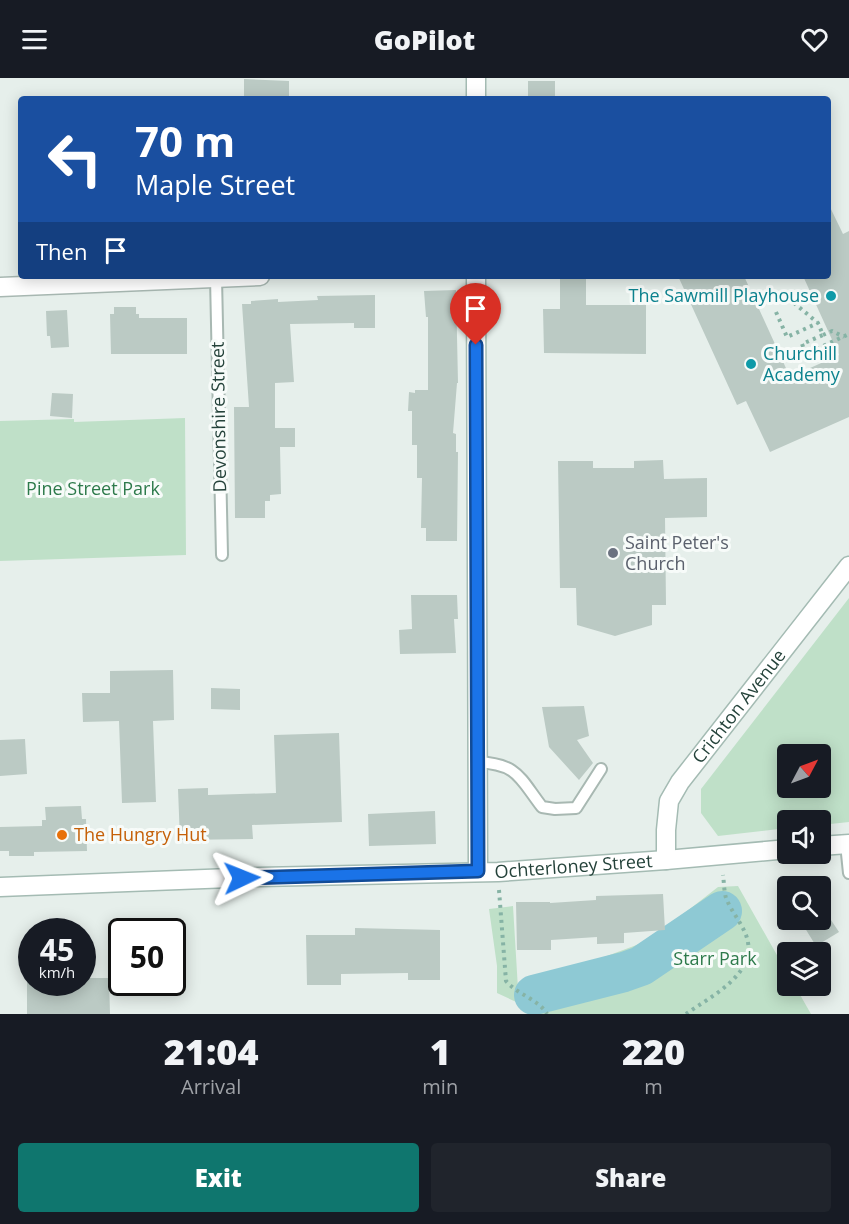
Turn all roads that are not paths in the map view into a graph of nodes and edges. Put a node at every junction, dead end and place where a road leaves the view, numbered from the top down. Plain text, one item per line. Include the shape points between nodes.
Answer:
1 (476, 78) edge
2 (476, 96) edge
3 (192, 279) edge
4 (216, 279) edge
5 (476, 279) edge
6 (0, 287) edge
7 (222, 555) dead end
8 (849, 566) edge
9 (477, 762) junction
10 (601, 769) dead end
11 (848, 844) edge
12 (831, 845) edge
13 (777, 850) edge
14 (666, 860) junction
15 (478, 871) junction
16 (849, 873) edge
17 (0, 886) edge

1 - 2 main road
3 - 6 main road
4 - 7 lane, Devonshire Street
5 - 9 main road
8 - 14 main road, Crichton Avenue via 680,782 669,801
9 - 10 lane via 499,763 512,769 542,807 555,810 576,808
9 - 15 main road
11 - 12 main road
11 - 16 lane
13 - 14 main road, Ochterloney Street
14 - 15 main road, Ochterloney Street
15 - 17 main road, Ochterloney Street

